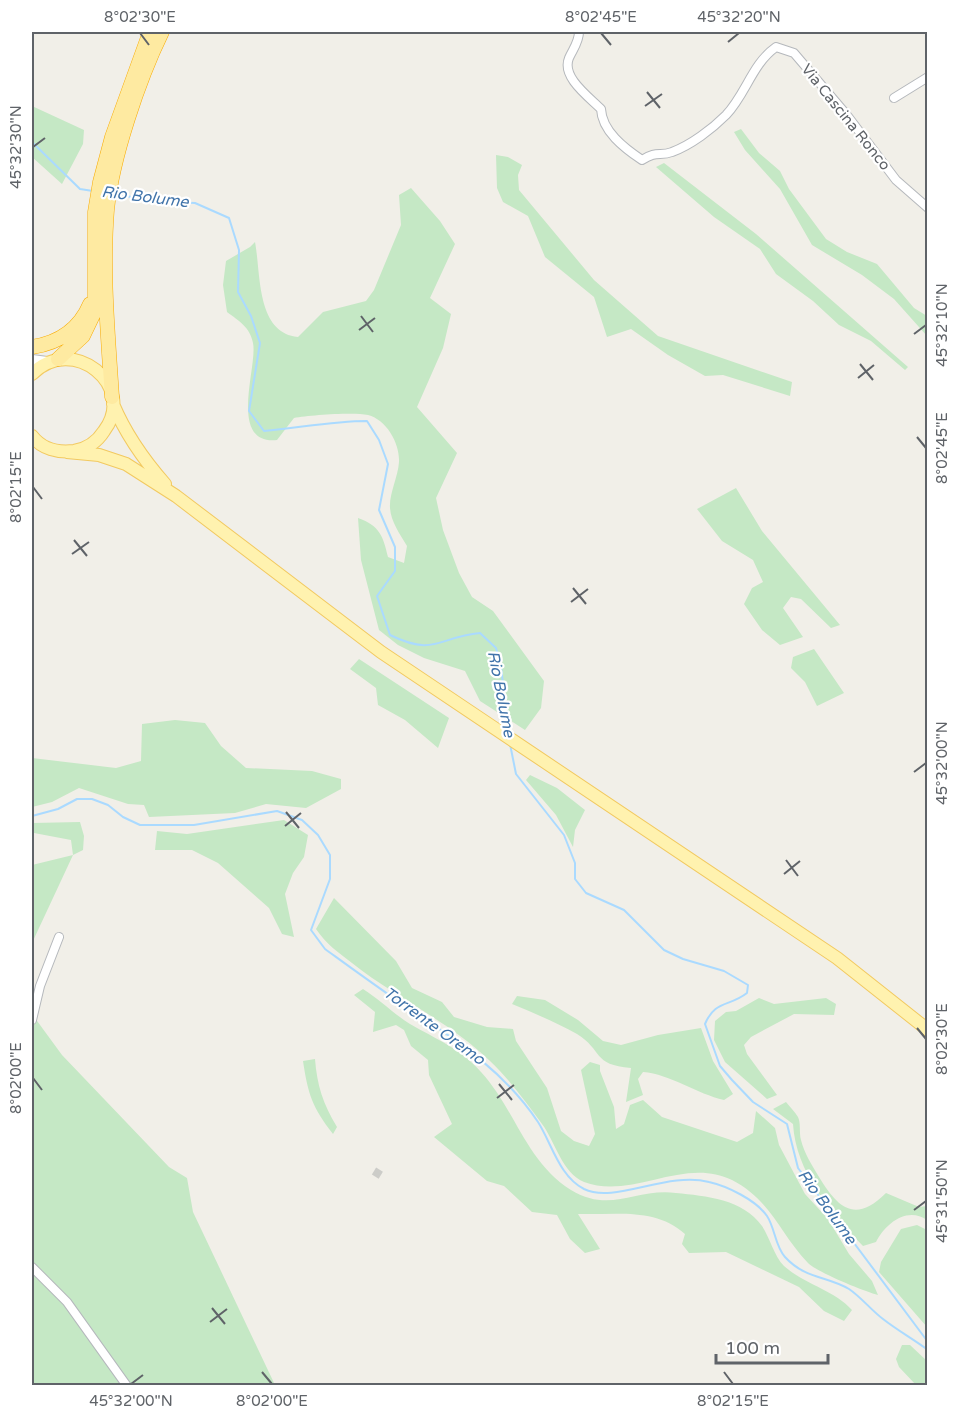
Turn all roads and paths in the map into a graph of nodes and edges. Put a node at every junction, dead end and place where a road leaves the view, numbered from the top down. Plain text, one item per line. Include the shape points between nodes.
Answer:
1 (150, 32) edge
2 (162, 32) edge
3 (579, 32) edge
4 (927, 77) edge
5 (894, 98) dead end
6 (106, 182) junction
7 (927, 208) edge
8 (101, 211) junction
9 (95, 291) junction
10 (32, 347) edge
11 (32, 360) edge
12 (52, 361) junction
13 (32, 374) edge
14 (112, 400) junction
15 (32, 436) edge
16 (67, 452) junction
17 (176, 496) junction
18 (59, 937) dead end
19 (32, 1020) edge
20 (927, 1030) edge
21 (32, 1267) edge
22 (127, 1386) edge

1 - 6 highway via 116,126
2 - 6 highway
3 - 7 street, Via Cascina Ronco via 567,62 569,76 601,109 601,121 642,160 652,153 670,153 711,127 727,114 764,57 776,47 784,48 794,53 846,114 896,180
4 - 5 street
6 - 8 highway
8 - 9 highway
8 - 14 highway
9 - 10 highway via 85,315 72,331
9 - 12 highway via 91,323 83,336
11 - 12 main road
12 - 13 main road
12 - 14 main road via 76,360 93,367 102,375
14 - 16 main road via 111,416 100,438
14 - 17 main road via 138,453
15 - 16 main road via 44,447
16 - 17 main road via 99,454 126,464
17 - 20 main road via 354,632 837,958
18 - 19 street
21 - 22 street via 67,1302

